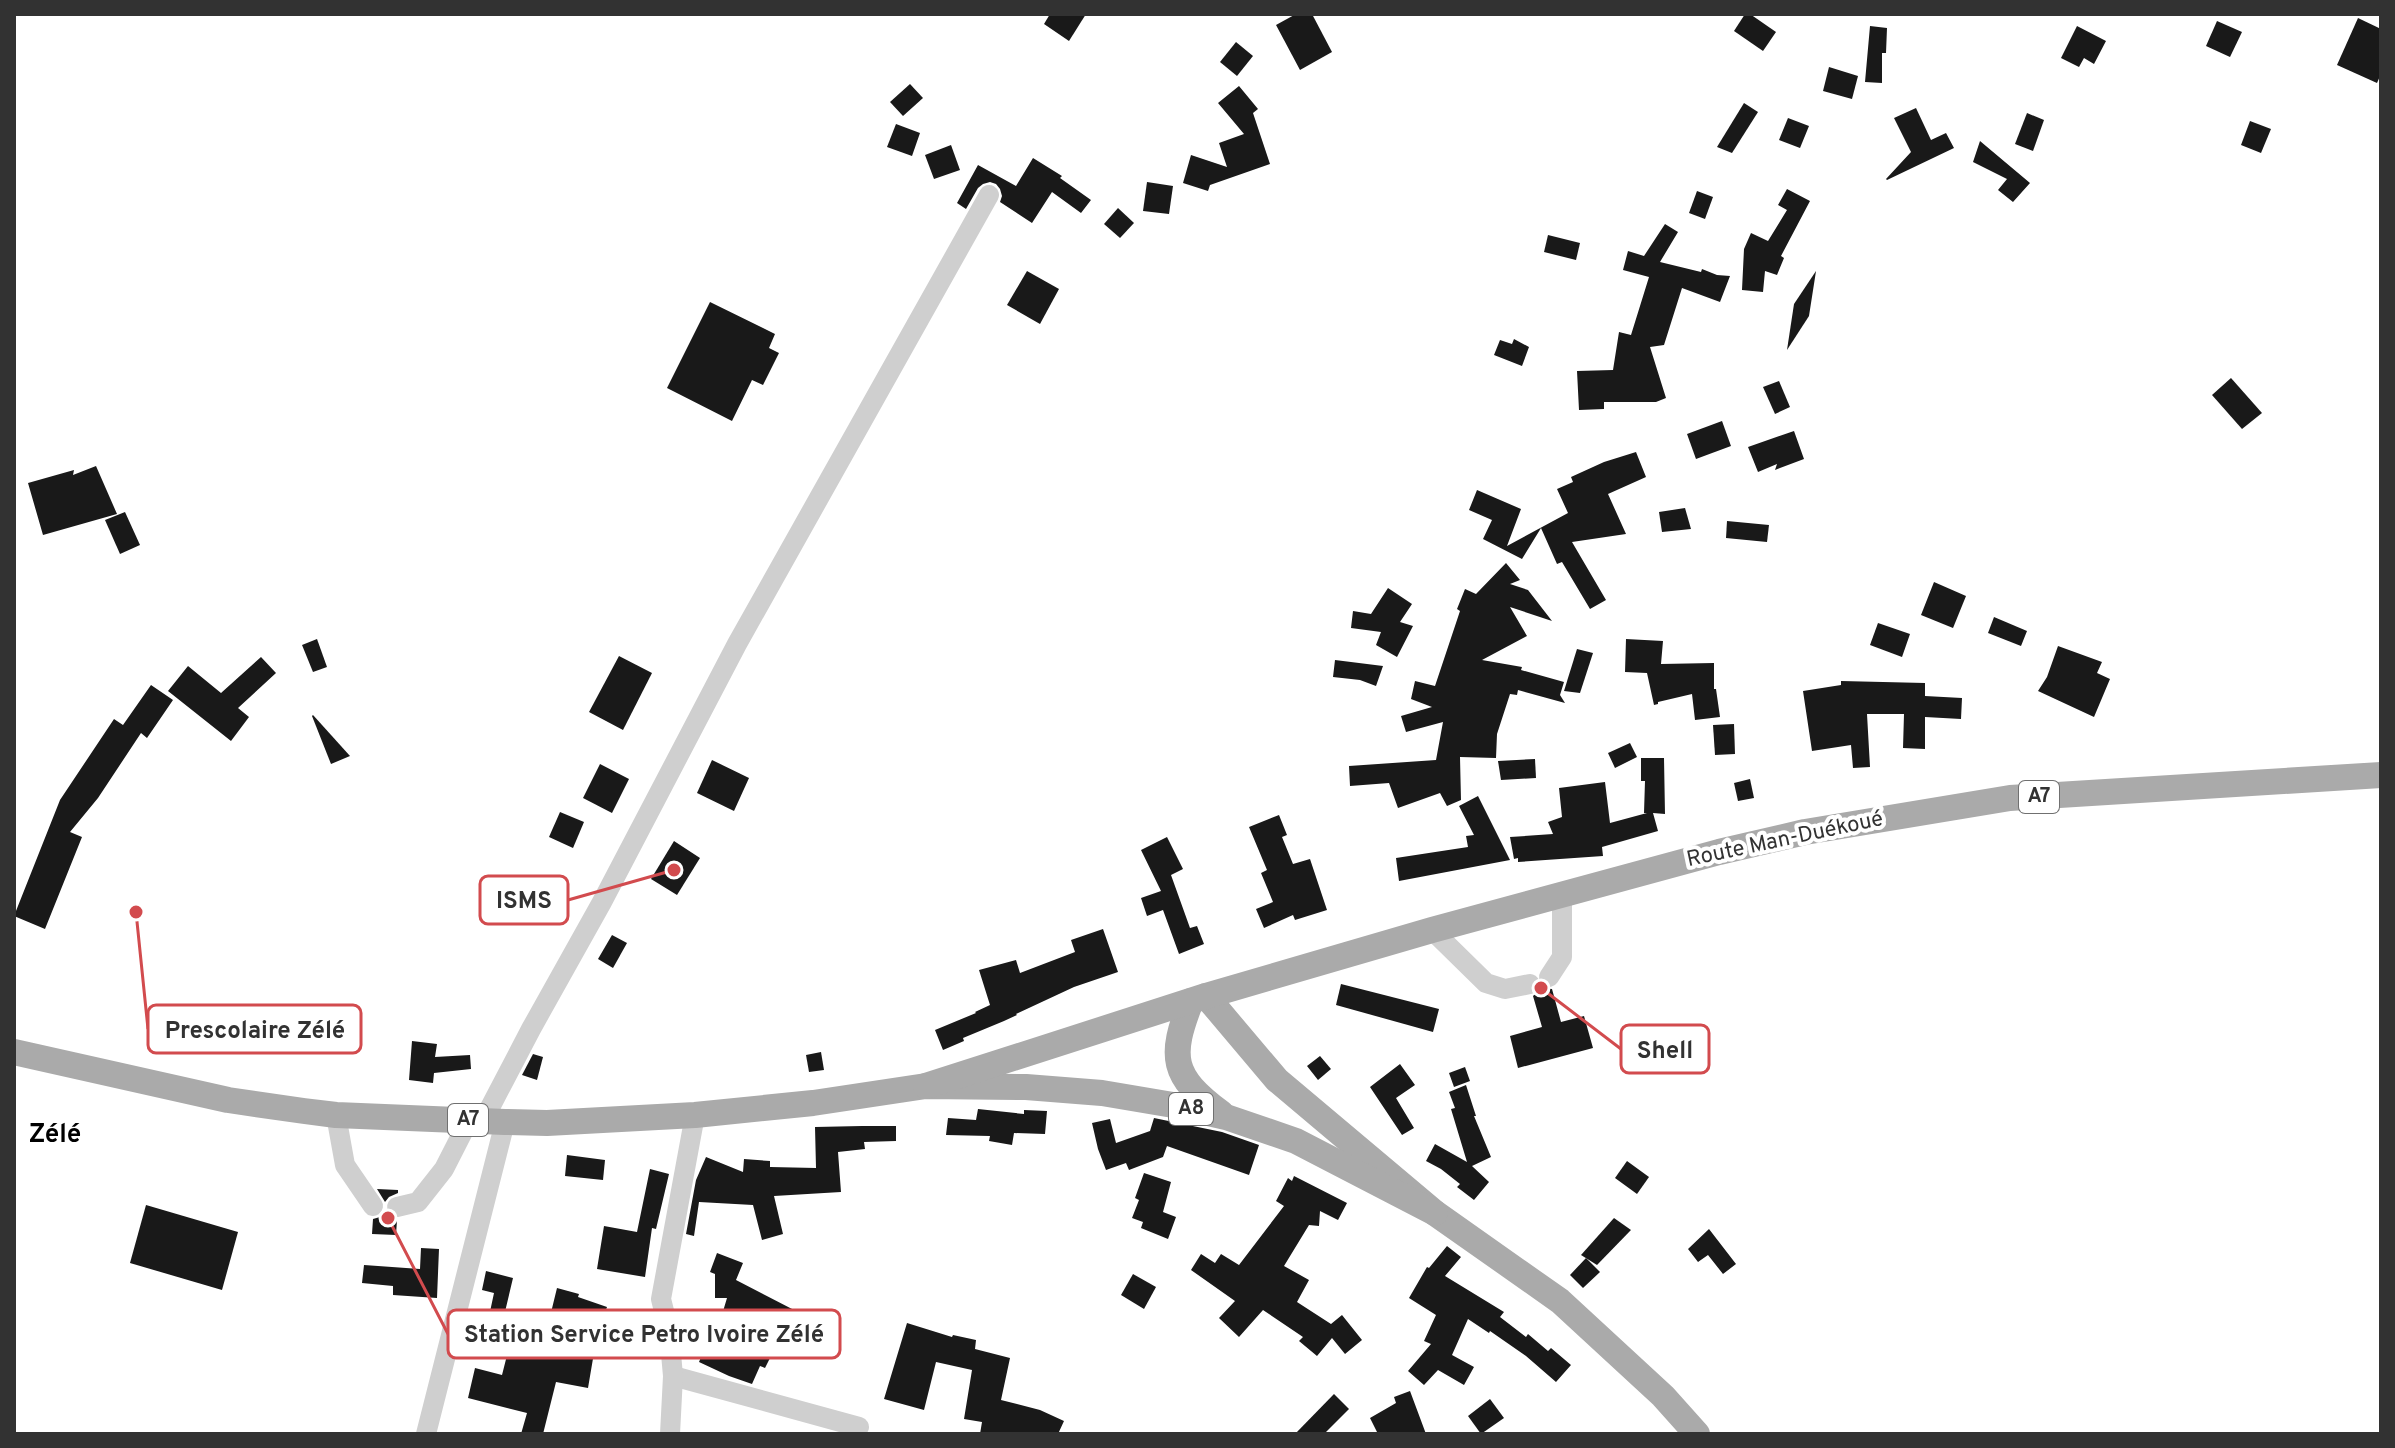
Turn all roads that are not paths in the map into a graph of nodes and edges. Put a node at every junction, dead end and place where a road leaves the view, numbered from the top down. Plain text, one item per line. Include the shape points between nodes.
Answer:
1 (989, 195) dead end
2 (2381, 775) edge
3 (1562, 896) junction
4 (1432, 930) junction
5 (1198, 998) junction
6 (14, 1052) edge
7 (926, 1086) junction
8 (336, 1115) junction
9 (695, 1115) junction
10 (1226, 1117) junction
11 (486, 1121) junction
12 (373, 1206) dead end
13 (397, 1207) dead end
14 (1435, 1213) junction
15 (673, 1376) junction
16 (859, 1427) dead end
17 (426, 1434) edge
18 (670, 1434) edge
19 (1697, 1434) edge

1 - 11 street via 737,644
2 - 3 main road, Route Man-Duékoué / A7 via 2010,798 1940,808 1781,837
3 - 4 main road, Route Man-Duékoué / A7
3 - 4 street via 1562,957 1540,980 1505,989 1486,983
4 - 5 main road, Route Man-Duékoué / A7
5 - 7 main road, A7
5 - 10 main road, A8 via 1178,1033 1177,1056 1197,1095
5 - 14 main road, A8 via 1277,1080
6 - 8 main road, A7 via 228,1100
7 - 9 main road, A7
7 - 10 main road, A8 via 1102,1093
8 - 11 main road, A7
8 - 12 street via 345,1165
9 - 11 main road, A7
9 - 15 street via 661,1299
10 - 14 main road, A8 via 1296,1141
11 - 13 street via 418,1202
11 - 17 street
14 - 19 main road, A8 via 1560,1301
15 - 16 street
15 - 18 street

